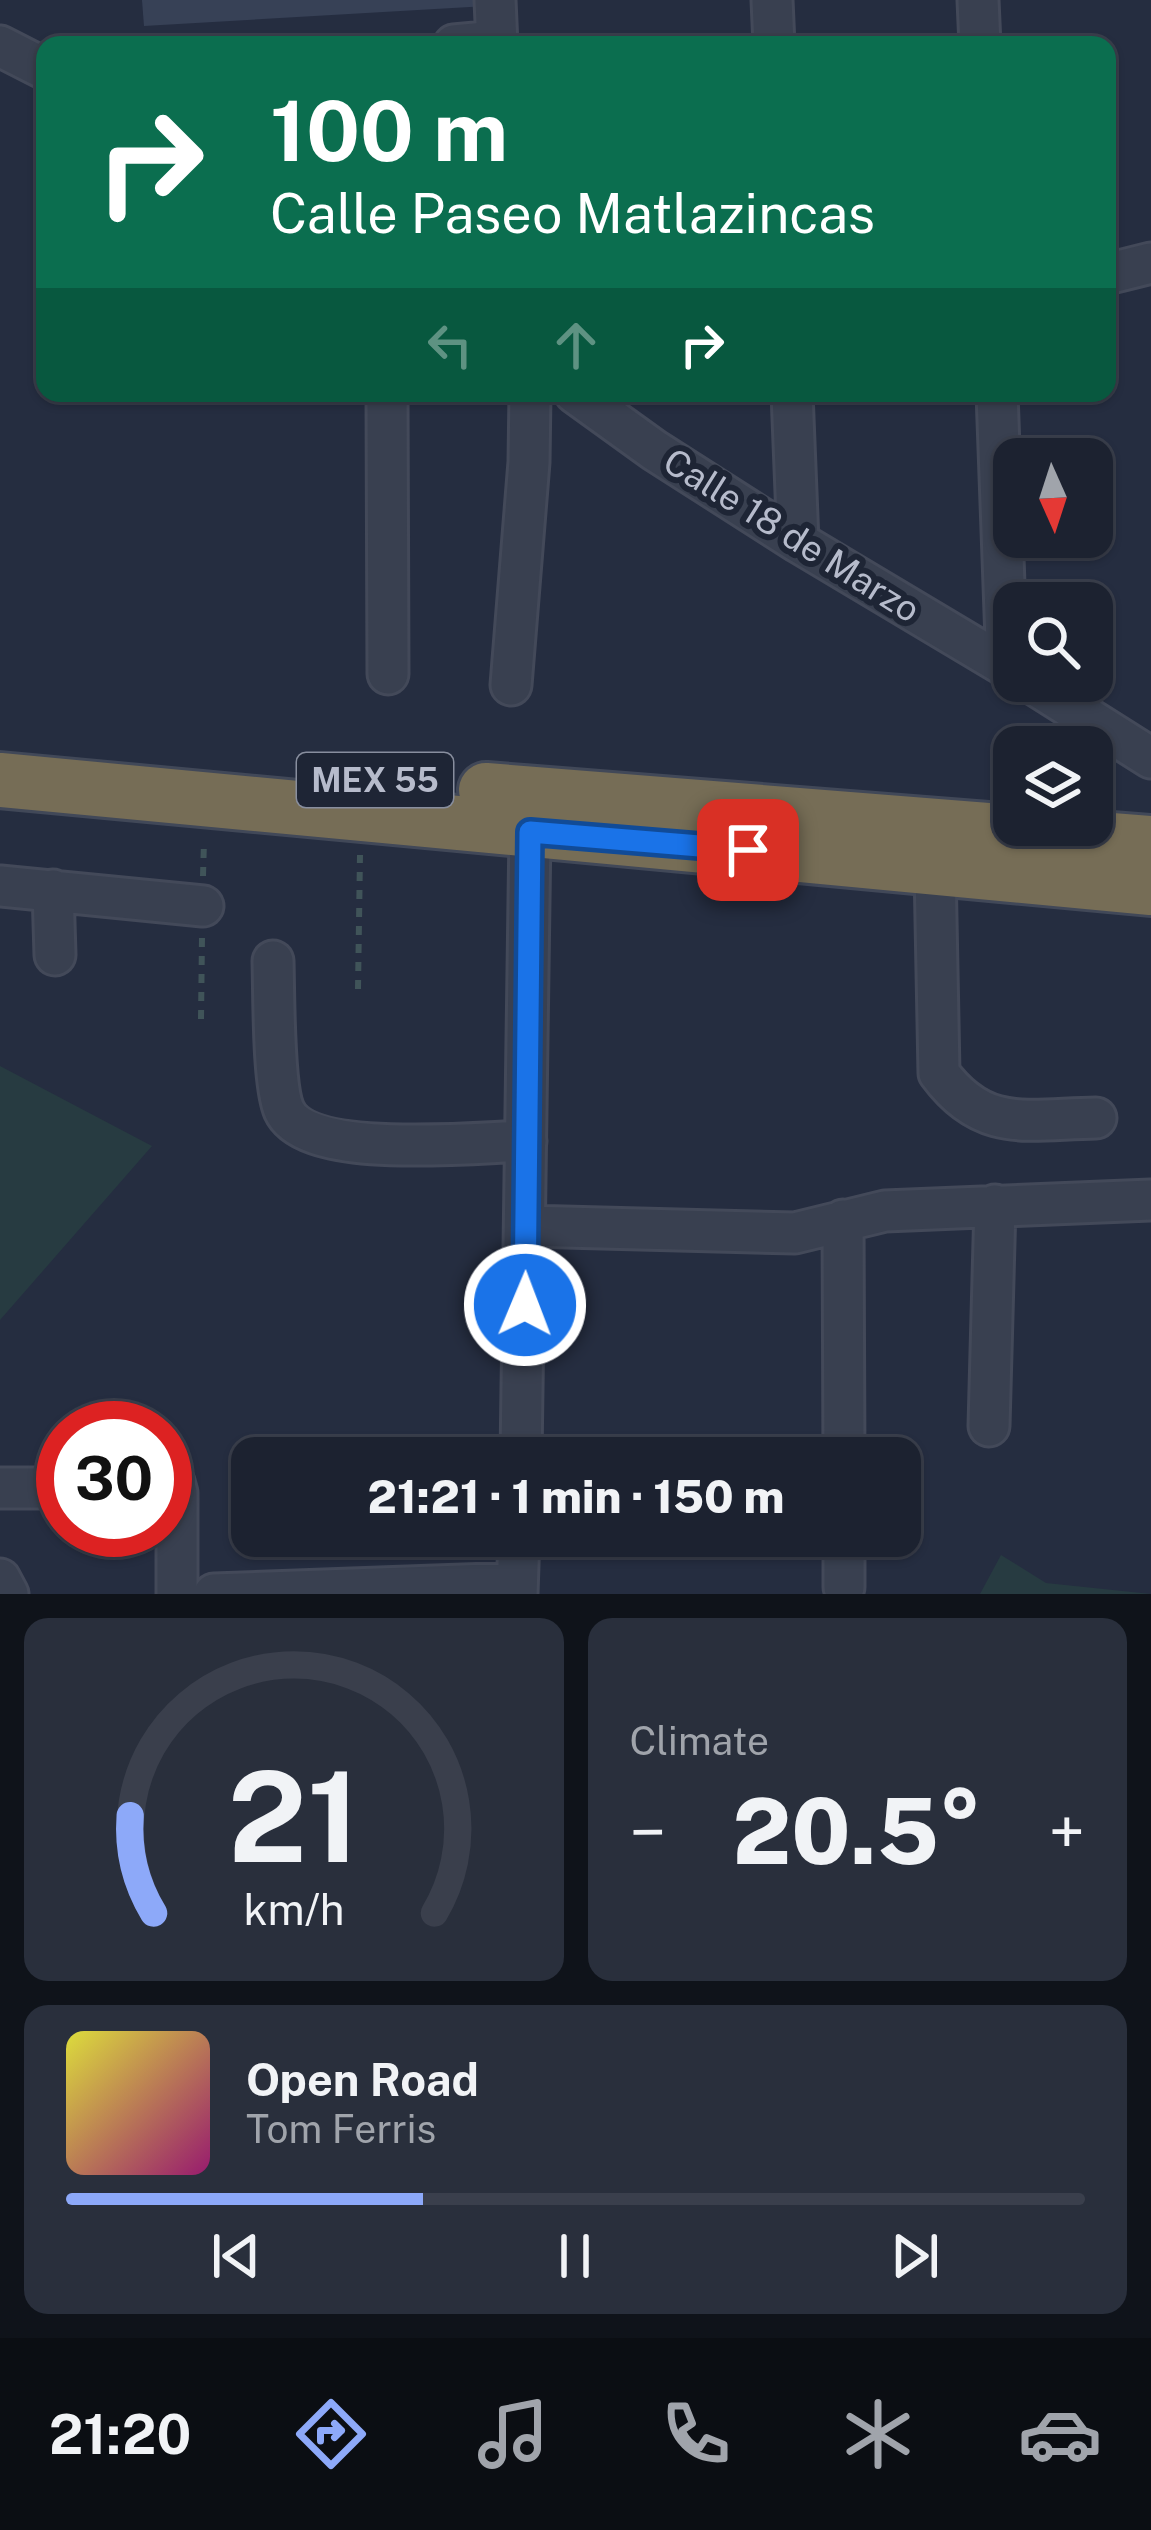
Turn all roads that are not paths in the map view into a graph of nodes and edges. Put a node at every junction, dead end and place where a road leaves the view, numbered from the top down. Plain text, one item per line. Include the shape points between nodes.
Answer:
1 (495, 0) edge
2 (772, 0) edge
3 (977, 0) edge
4 (497, 36) edge
5 (774, 36) edge
6 (979, 36) edge
7 (0, 46) edge
8 (36, 64) edge
9 (1151, 263) edge
10 (1116, 272) edge
11 (387, 402) edge
12 (530, 402) edge
13 (587, 402) edge
14 (792, 402) edge
15 (999, 402) edge
16 (798, 542) junction
17 (1011, 582) edge
18 (993, 659) edge
19 (388, 674) dead end
20 (511, 685) dead end
21 (1063, 702) edge
22 (0, 745) edge
23 (1151, 758) edge
24 (0, 780) edge
25 (530, 832) junction
26 (1151, 843) edge
27 (935, 868) junction
28 (0, 886) edge
29 (1151, 888) edge
30 (53, 890) junction
31 (202, 906) dead end
32 (55, 955) dead end
33 (272, 961) dead end
34 (1096, 1118) dead end
35 (526, 1141) junction
36 (1151, 1200) edge
37 (995, 1205) junction
38 (843, 1220) junction
39 (526, 1226) junction
40 (989, 1426) dead end
41 (521, 1437) edge
42 (844, 1437) edge
43 (0, 1488) edge
44 (36, 1488) edge
45 (175, 1557) edge
46 (518, 1557) edge
47 (844, 1557) edge
48 (0, 1579) edge
49 (844, 1587) dead end
50 (517, 1589) edge
51 (8, 1594) edge
52 (177, 1594) edge
53 (214, 1594) edge

1 - 4 street
2 - 5 street
3 - 6 street
7 - 8 street
9 - 10 street
11 - 19 street
12 - 20 street
13 - 16 street, Calle 18 de Marzo
14 - 16 street
15 - 17 street
16 - 18 street, Calle 18 de Marzo
21 - 23 street, Calle 18 de Marzo
22 - 26 highway, MEX 55
24 - 25 highway, MEX 55
25 - 27 highway, MEX 55
25 - 35 street
27 - 29 highway, MEX 55
27 - 34 street via 939,1073 981,1113
28 - 30 street
30 - 31 street
30 - 32 street
33 - 35 street via 281,1097 292,1121 353,1142
35 - 39 street
36 - 37 street
37 - 38 street
37 - 40 street
38 - 39 street via 795,1233
38 - 42 street
39 - 41 street
43 - 44 street
45 - 52 street
46 - 50 street
47 - 49 street
48 - 51 street
50 - 53 street

